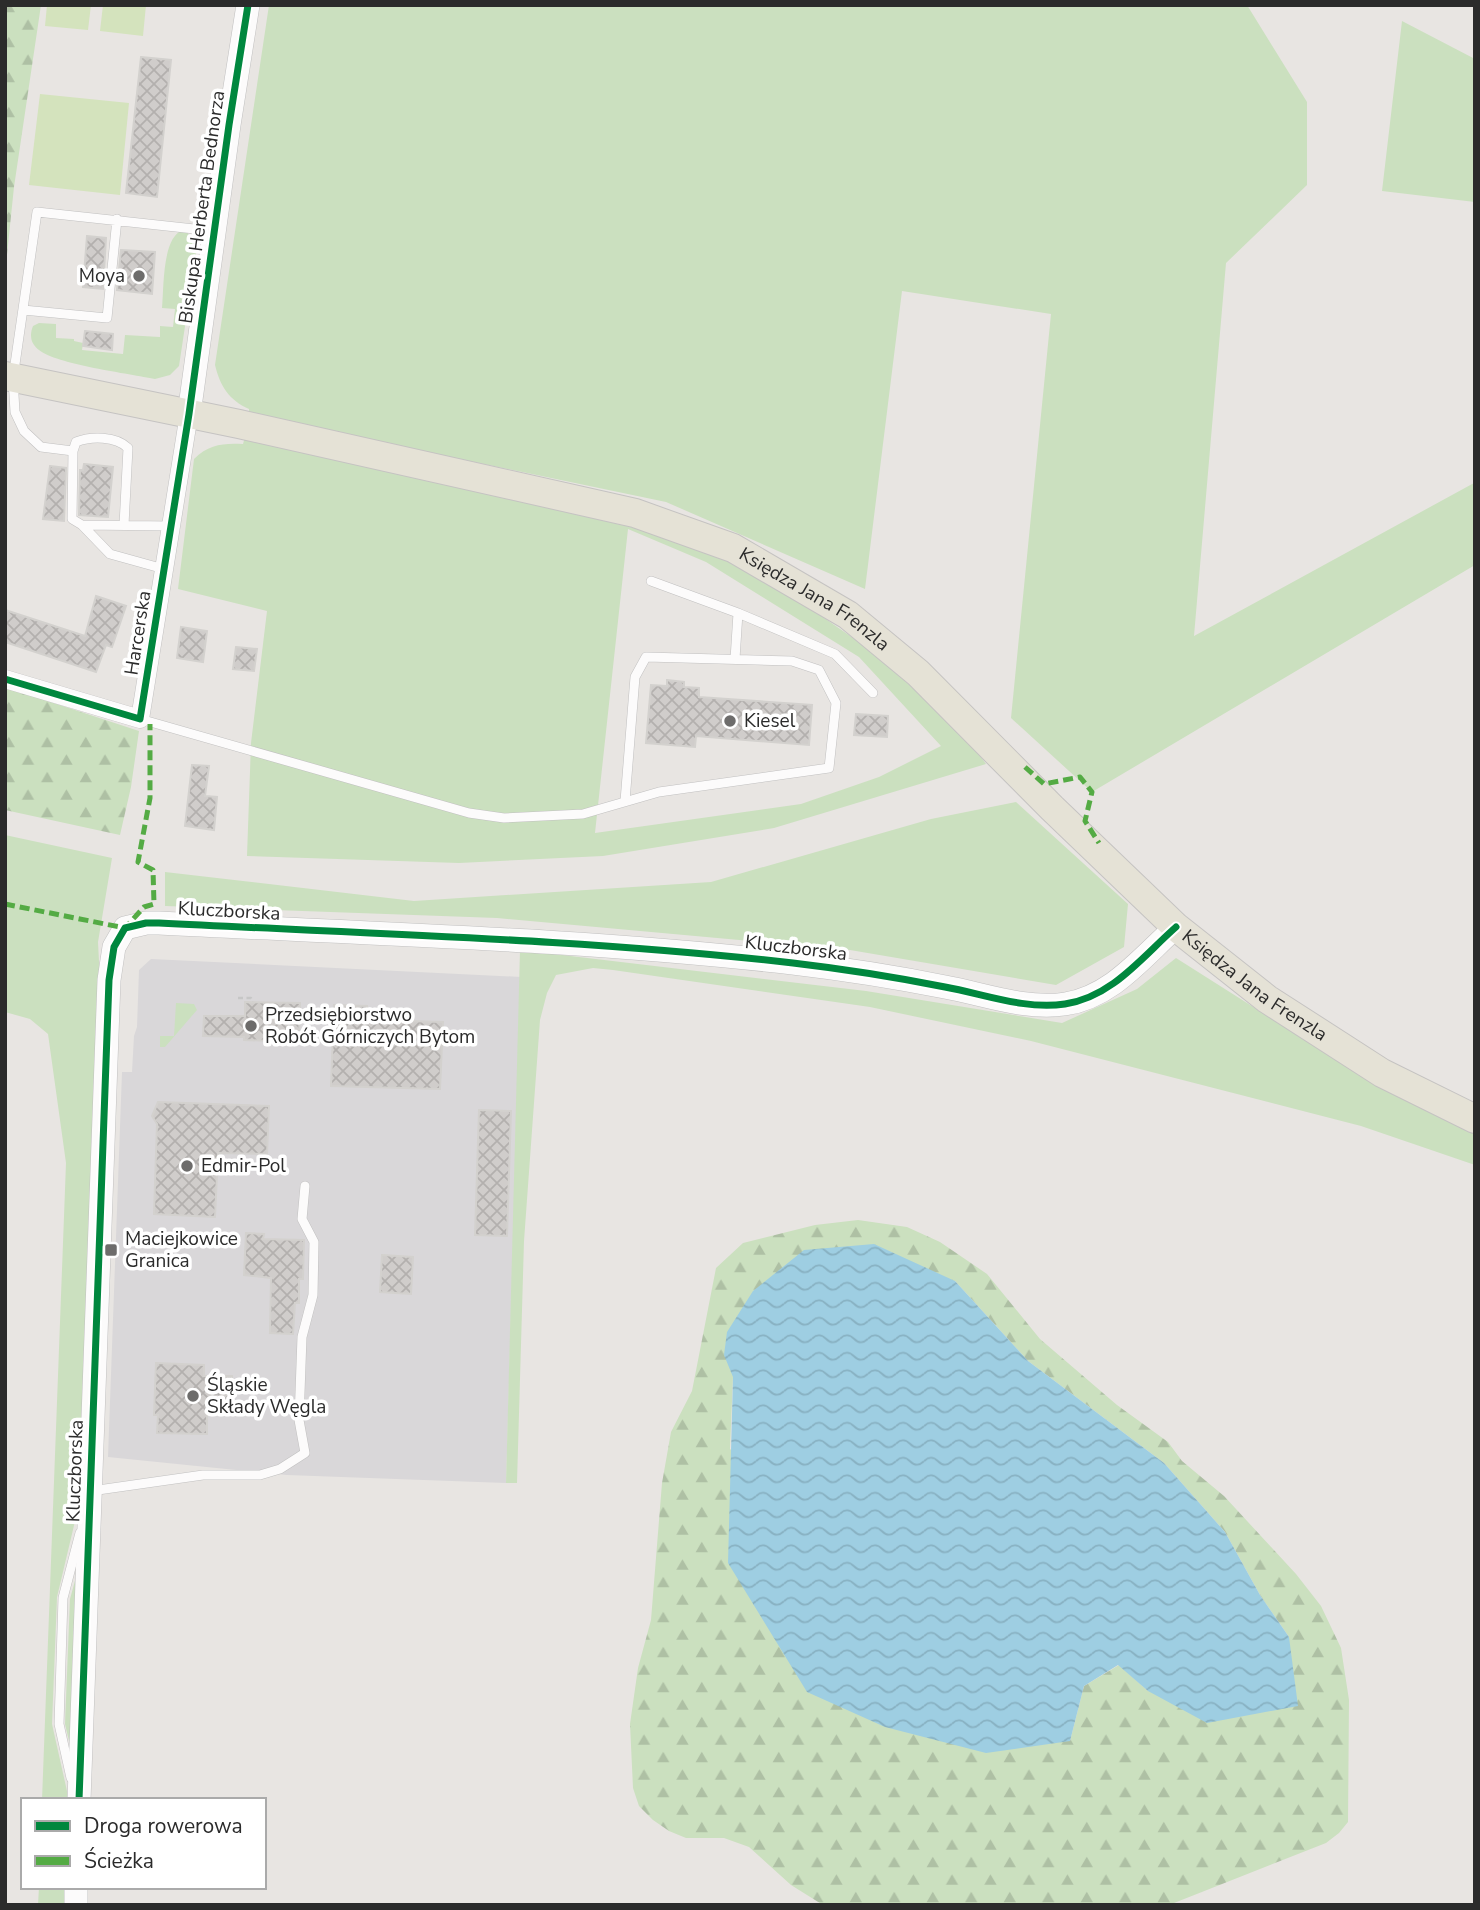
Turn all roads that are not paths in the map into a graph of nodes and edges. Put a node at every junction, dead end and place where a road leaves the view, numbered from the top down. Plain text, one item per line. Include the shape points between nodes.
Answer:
1 (248, 5) edge
2 (117, 219) junction
3 (214, 231) junction
4 (23, 310) junction
5 (9, 377) edge
6 (189, 414) junction
7 (73, 451) junction
8 (82, 525) junction
9 (124, 525) junction
10 (171, 526) junction
11 (164, 569) junction
12 (651, 581) dead end
13 (738, 613) junction
14 (735, 659) junction
15 (5, 679) edge
16 (873, 693) dead end
17 (140, 719) junction
18 (625, 802) junction
19 (1176, 927) junction
20 (1475, 1119) edge
21 (305, 1186) dead end
22 (89, 1496) junction
23 (78, 1798) edge

1 - 3 street, Biskupa Herberta Bednorza
2 - 3 lane
2 - 4 lane via 37,212
2 - 4 lane via 107,318
3 - 6 street, Biskupa Herberta Bednorza
4 - 5 lane
5 - 6 main road, Księdza Jana Frenzla
5 - 7 lane via 15,412 24,431 41,447
6 - 10 street, Harcerska
6 - 19 main road, Księdza Jana Frenzla via 635,513 733,548 848,615 918,673
7 - 8 lane via 72,519
7 - 9 lane via 76,442 89,437 122,443 128,449
8 - 9 lane
8 - 11 lane via 110,554
9 - 10 lane
10 - 11 street, Harcerska
11 - 17 street, Harcerska
12 - 13 lane
13 - 14 lane
13 - 16 lane via 835,654
14 - 18 lane via 646,657 635,677
14 - 18 lane via 792,661 819,670 836,703 830,768 659,792
15 - 17 street
17 - 18 lane via 469,813 504,818 583,814
19 - 20 main road, Księdza Jana Frenzla via 1267,999 1382,1073
19 - 22 street, Kluczborska via 1099,994 1051,1005 834,968 637,947 146,922 125,928 114,947 109,980
21 - 22 lane via 302,1219 314,1242 314,1255 313,1295 303,1337 299,1420 305,1452 280,1469 260,1475 203,1475
22 - 23 street, Kluczborska

